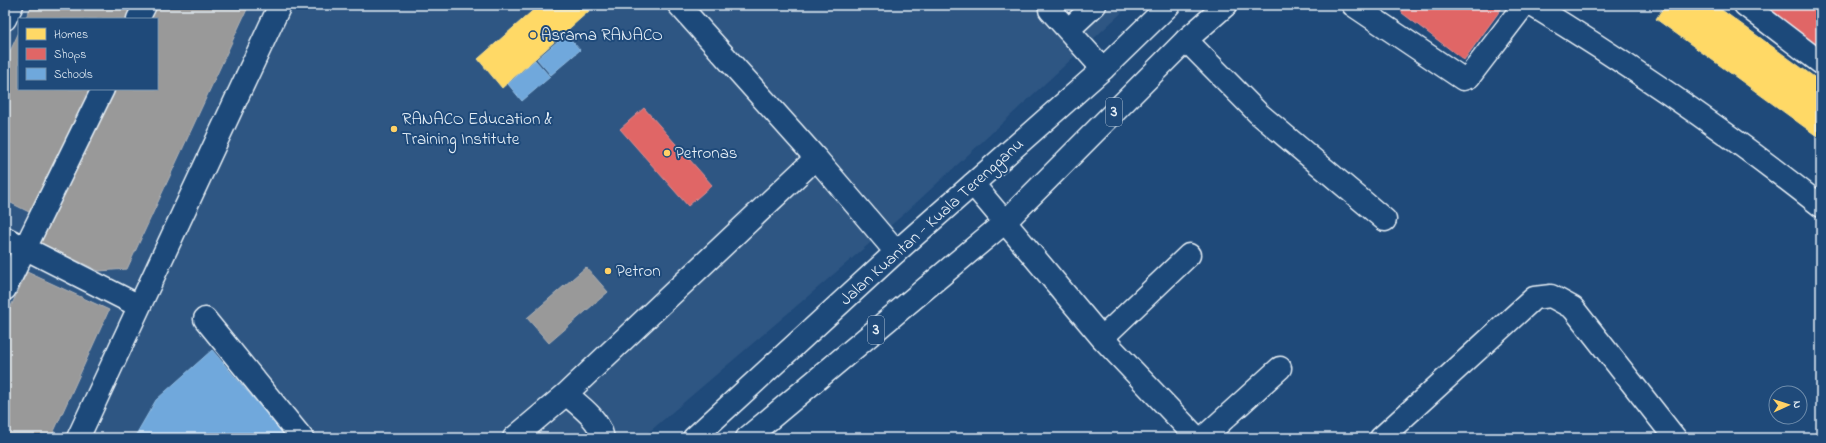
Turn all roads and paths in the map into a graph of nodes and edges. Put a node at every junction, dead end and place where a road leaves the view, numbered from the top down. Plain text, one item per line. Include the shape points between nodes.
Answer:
1 (12, 5) edge
2 (145, 5) edge
3 (280, 5) edge
4 (679, 5) edge
5 (1054, 5) edge
6 (1096, 5) edge
7 (1169, 5) edge
8 (1226, 5) edge
9 (1353, 5) edge
10 (1524, 5) edge
11 (1532, 5) edge
12 (1746, 5) edge
13 (138, 18) edge
14 (5, 19) edge
15 (1068, 30) junction
16 (1186, 40) junction
17 (1821, 63) edge
18 (1103, 68) junction
19 (103, 90) edge
20 (816, 158) junction
21 (973, 184) junction
22 (1821, 206) edge
23 (1385, 220) dead end
24 (1005, 222) junction
25 (5, 238) edge
26 (24, 248) junction
27 (896, 252) junction
28 (1189, 255) dead end
29 (5, 289) edge
30 (139, 306) junction
31 (205, 319) dead end
32 (1102, 338) junction
33 (1280, 368) dead end
34 (566, 394) junction
35 (78, 438) edge
36 (302, 438) edge
37 (514, 438) edge
38 (603, 438) edge
39 (694, 438) edge
40 (747, 438) edge
41 (1197, 438) edge
42 (1203, 438) edge
43 (1381, 438) edge
44 (1675, 438) edge

1 - 14 main road
2 - 13 main road
3 - 30 main road
4 - 20 main road
5 - 15 main road via 1050,10
6 - 15 main road
7 - 18 main road, Jalan Kuantan - Kuala Terengganu / 3
8 - 16 main road, 3
9 - 10 main road via 1463,79 1469,77
11 - 22 main road via 1599,46 1731,136
12 - 17 main road
15 - 18 main road
16 - 23 main road via 1258,113
16 - 24 main road, 3
18 - 21 main road, Jalan Kuantan - Kuala Terengganu / 3
19 - 26 main road
20 - 27 main road
20 - 34 main road
21 - 24 main road
21 - 27 main road, Jalan Kuantan - Kuala Terengganu / 3
24 - 32 main road
24 - 40 main road, 3
25 - 26 main road
26 - 29 main road
26 - 30 main road
27 - 39 main road, Jalan Kuantan - Kuala Terengganu / 3
28 - 32 main road
30 - 35 main road
31 - 36 main road
32 - 41 main road
33 - 42 main road
34 - 37 main road
34 - 38 main road via 589,413 602,430
43 - 44 main road via 1534,298 1551,296 1573,308

